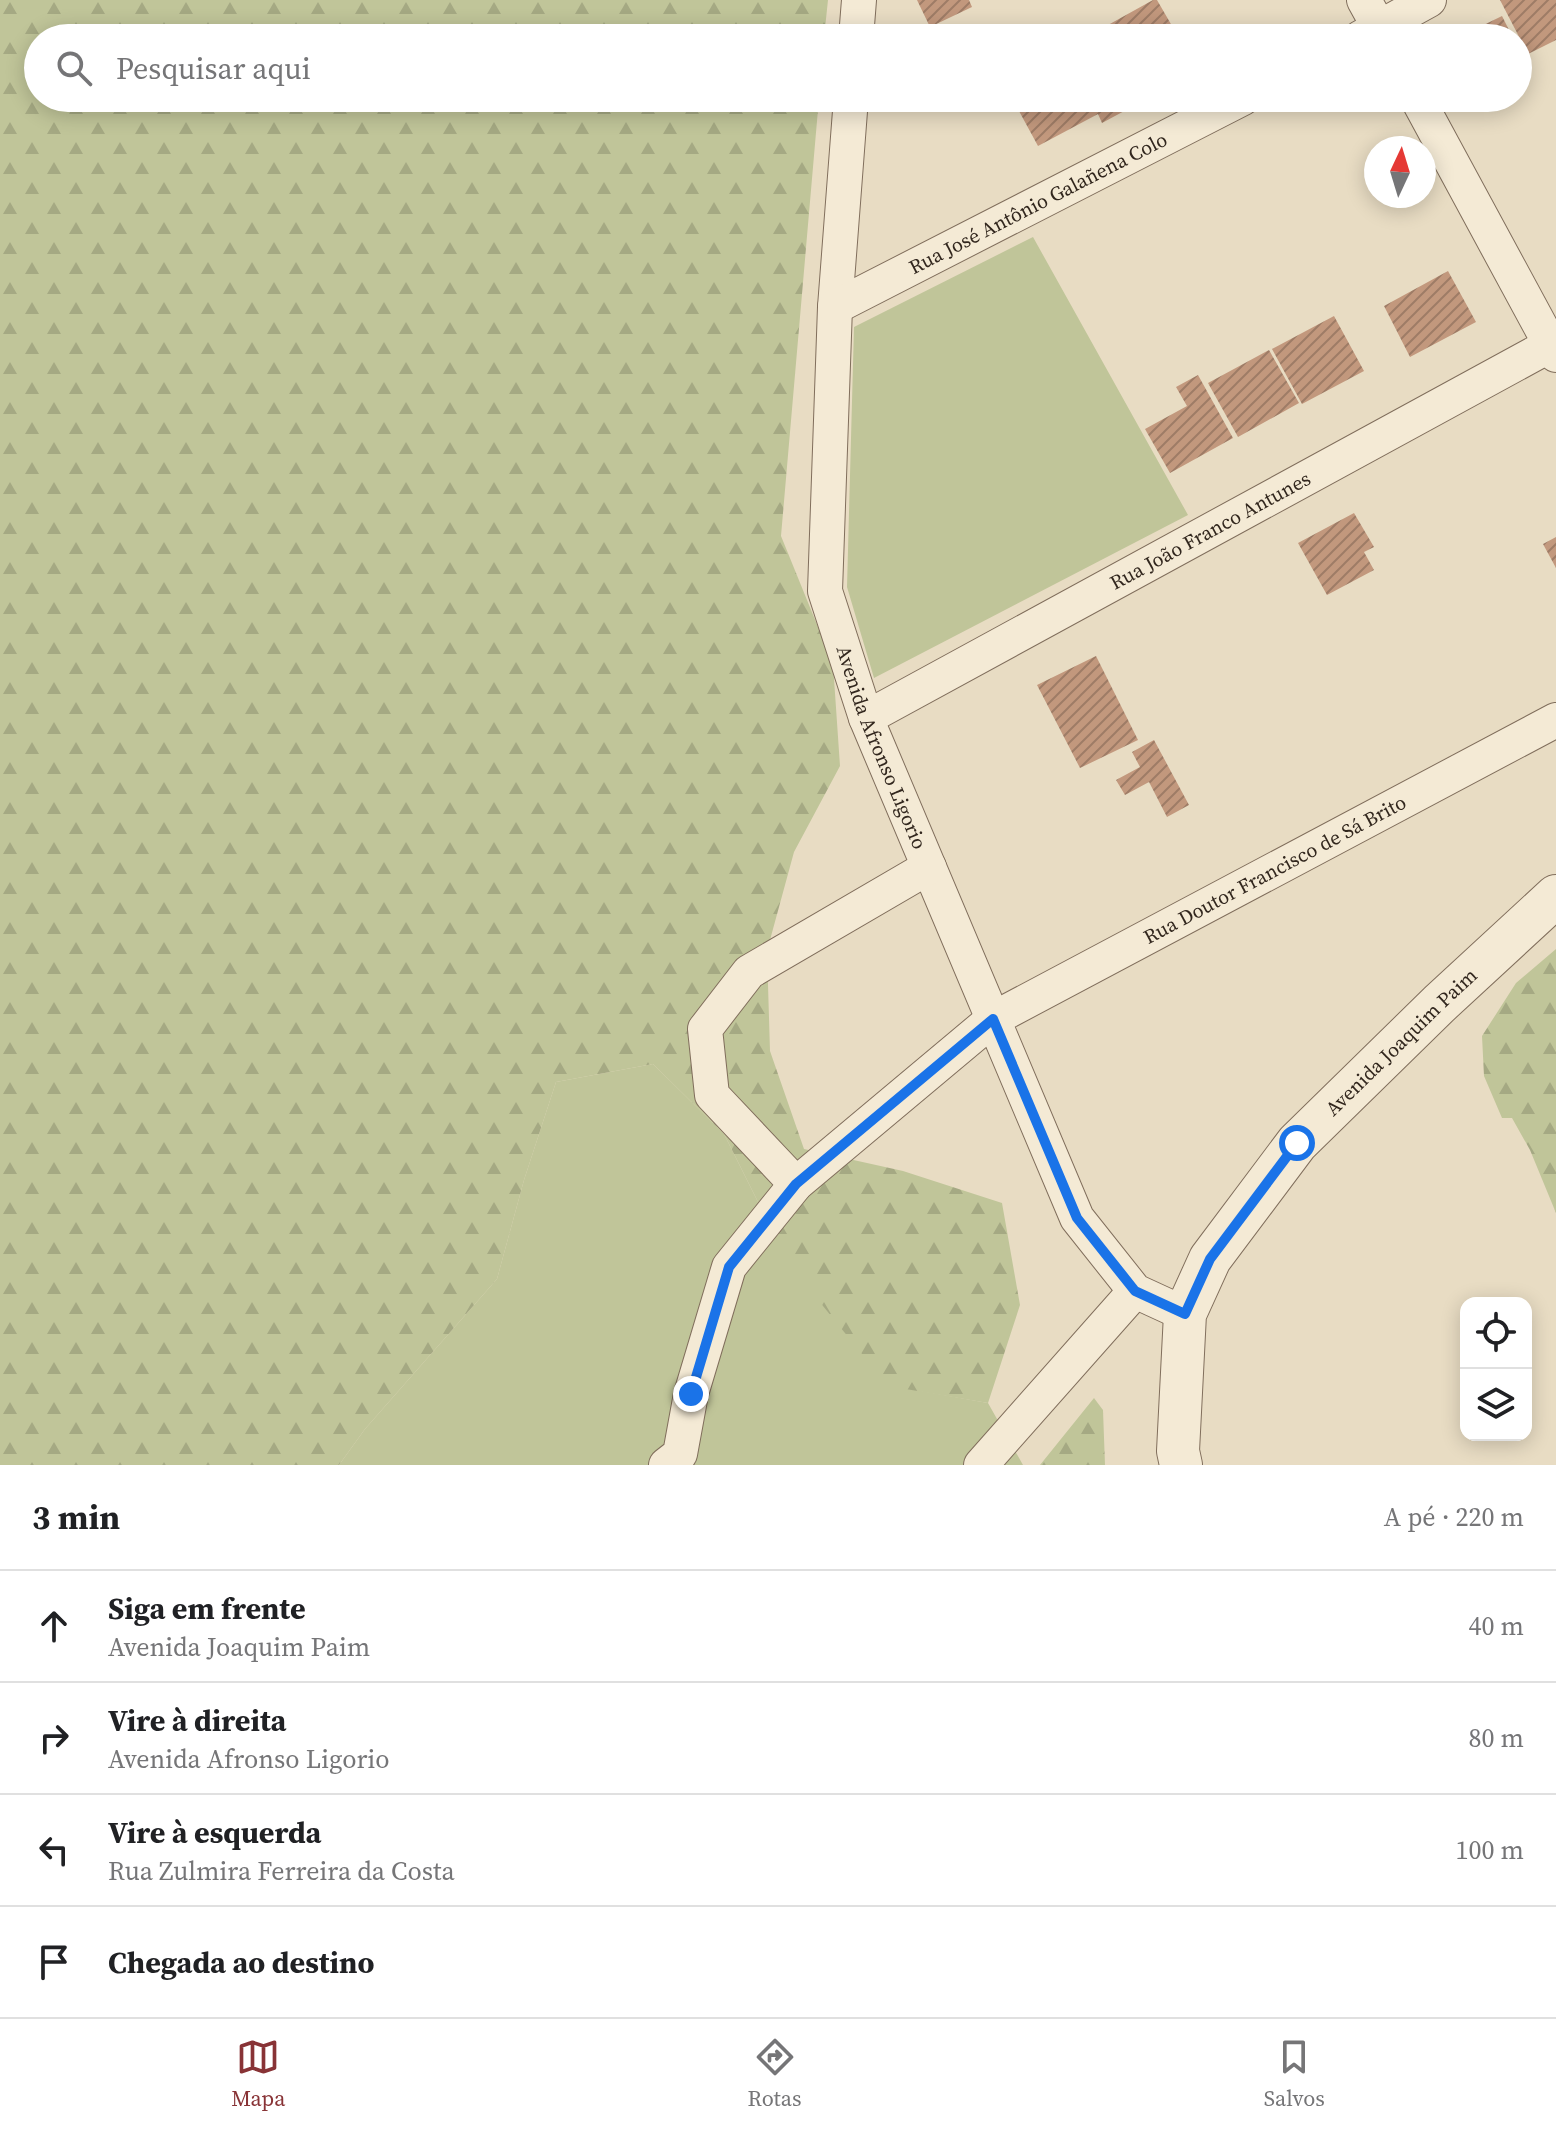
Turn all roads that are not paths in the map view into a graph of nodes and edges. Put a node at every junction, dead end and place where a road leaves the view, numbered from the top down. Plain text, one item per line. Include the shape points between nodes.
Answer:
1 (859, 0) edge
2 (1429, 0) edge
3 (857, 24) edge
4 (1376, 24) edge
5 (850, 112) edge
6 (1216, 112) edge
7 (1425, 112) edge
8 (835, 307) junction
9 (1554, 347) edge
10 (866, 718) junction
11 (1556, 720) edge
12 (929, 867) junction
13 (1556, 896) edge
14 (993, 1019) junction
15 (796, 1184) junction
16 (1135, 1291) junction
17 (1185, 1314) junction
18 (666, 1465) edge
19 (981, 1465) edge
20 (1181, 1465) edge

1 - 3 street
2 - 4 street
5 - 8 street, Avenida Afronso Ligorio
6 - 8 street, Rua José Antônio Galañena Colo
7 - 9 street
8 - 10 street, Avenida Afronso Ligorio via 825,591
9 - 10 street, Rua João Franco Antunes
10 - 12 street, Avenida Afronso Ligorio
11 - 14 street, Rua Doutor Francisco de Sá Brito
12 - 14 street, Avenida Afronso Ligorio
12 - 15 street via 749,972 705,1029 712,1095
13 - 17 street, Avenida Joaquim Paim via 1297,1143 1210,1259
14 - 15 street, Rua Doutor Francisco de Sá Brito
14 - 16 street, Avenida Afronso Ligorio via 1077,1218
15 - 18 street, Rua Doutor Francisco de Sá Brito via 729,1267 691,1394 680,1454
16 - 17 street, Avenida Afronso Ligorio
16 - 19 street
17 - 20 street, Avenida Joaquim Paim

